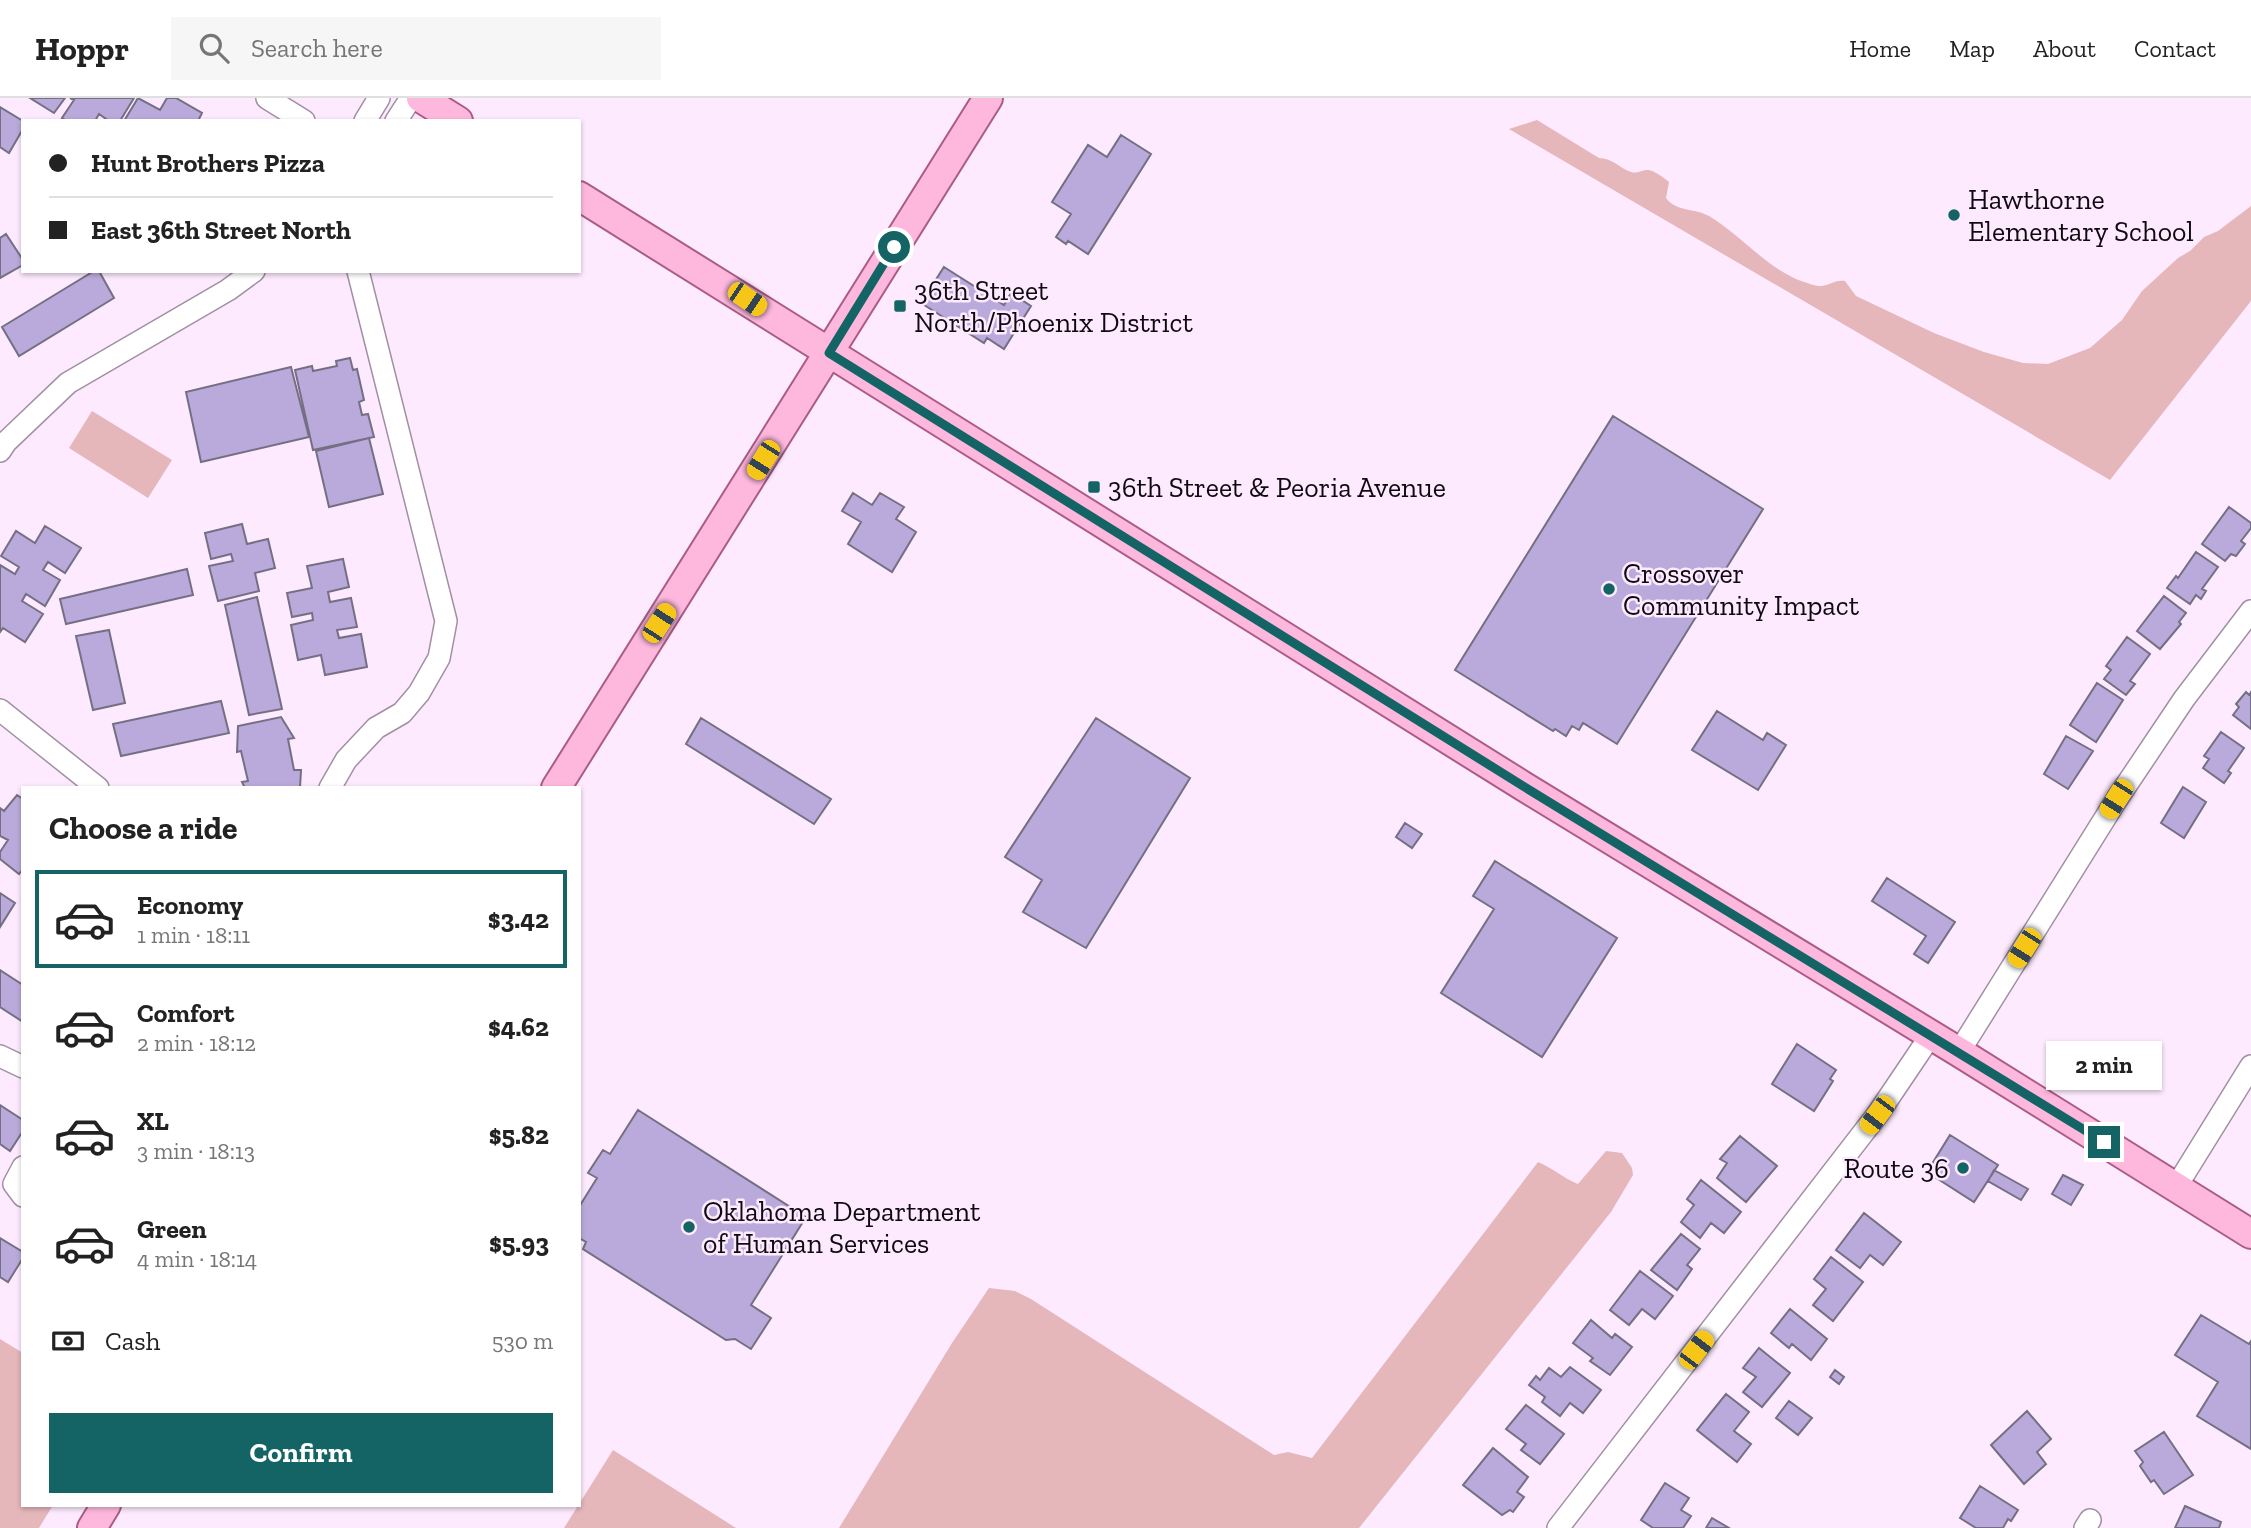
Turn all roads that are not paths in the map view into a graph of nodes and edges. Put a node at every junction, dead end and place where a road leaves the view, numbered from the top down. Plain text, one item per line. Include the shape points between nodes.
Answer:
1 (267, 98) edge
2 (379, 98) edge
3 (411, 98) edge
4 (421, 98) edge
5 (988, 98) edge
6 (301, 119) edge
7 (366, 119) edge
8 (398, 119) edge
9 (455, 119) edge
10 (581, 197) edge
11 (251, 273) edge
12 (359, 273) edge
13 (829, 353) junction
14 (0, 451) edge
15 (2251, 611) edge
16 (0, 710) edge
17 (95, 786) edge
18 (331, 786) edge
19 (557, 786) edge
20 (1931, 1035) junction
21 (1959, 1052) junction
22 (0, 1056) edge
23 (21, 1066) edge
24 (2251, 1066) edge
25 (21, 1171) edge
26 (2176, 1187) junction
27 (21, 1193) edge
28 (2251, 1234) edge
29 (105, 1507) edge
30 (1563, 1526) edge
31 (92, 1528) edge

1 - 6 street
2 - 7 street
3 - 8 street
4 - 9 main road
5 - 13 main road
10 - 13 main road
11 - 14 street via 68,383
12 - 18 street via 446,621 439,658 419,693 402,713 376,728 346,760
13 - 19 main road
13 - 20 main road
15 - 21 street via 2116,799
16 - 17 street
20 - 21 main road
20 - 30 street via 1877,1115
21 - 26 main road
22 - 23 street
24 - 26 street
25 - 27 street via 14,1184
26 - 28 main road
29 - 31 main road

